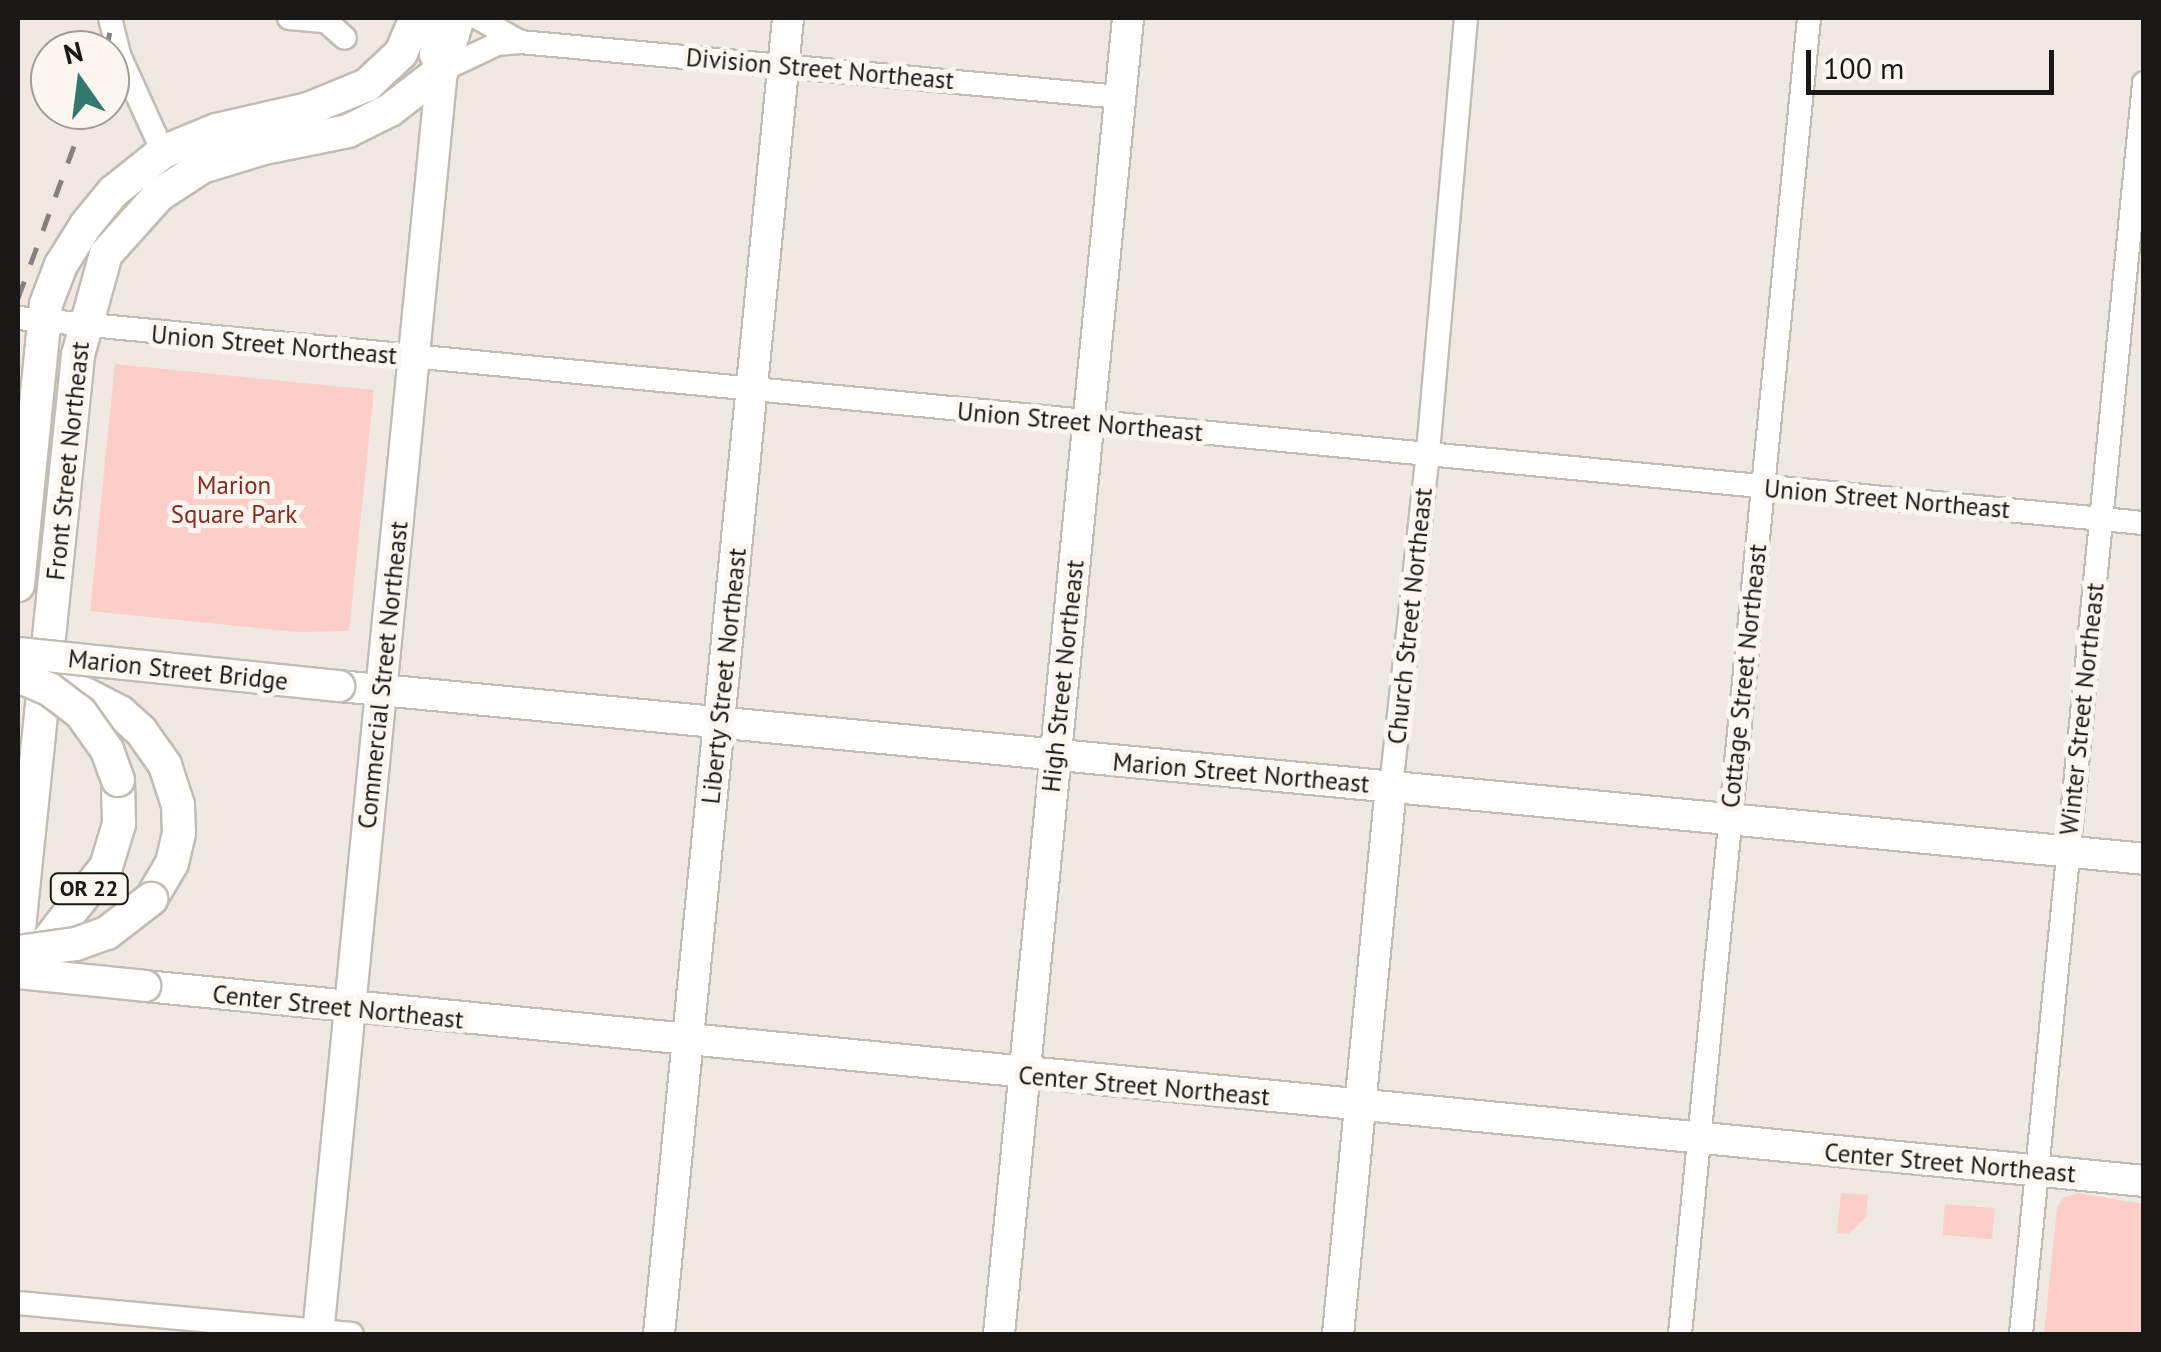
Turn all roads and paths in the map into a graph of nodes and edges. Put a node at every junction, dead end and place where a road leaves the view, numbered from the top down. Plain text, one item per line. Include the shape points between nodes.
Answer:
1 (110, 18) edge
2 (289, 18) edge
3 (416, 18) edge
4 (438, 18) edge
5 (458, 18) edge
6 (478, 18) edge
7 (788, 18) edge
8 (1128, 18) edge
9 (1466, 18) edge
10 (1809, 18) edge
11 (345, 38) dead end
12 (520, 42) junction
13 (784, 66) junction
14 (442, 70) junction
15 (2144, 83) edge
16 (1120, 97) junction
17 (163, 152) junction
18 (151, 204) junction
19 (30, 320) edge
20 (84, 326) junction
21 (414, 358) junction
22 (752, 390) junction
23 (1088, 422) junction
24 (1428, 452) junction
25 (1763, 487) junction
26 (2101, 519) junction
27 (2144, 523) edge
28 (18, 585) edge
29 (18, 653) edge
30 (30, 680) edge
31 (339, 686) joint
32 (381, 691) junction
33 (719, 723) junction
34 (1056, 755) junction
35 (1391, 787) junction
36 (1730, 820) junction
37 (2068, 852) junction
38 (2144, 859) edge
39 (18, 938) edge
40 (18, 952) edge
41 (18, 973) edge
42 (18, 982) edge
43 (349, 1021) junction
44 (688, 1042) junction
45 (1024, 1074) junction
46 (1360, 1106) junction
47 (1699, 1139) junction
48 (2037, 1171) junction
49 (2144, 1181) edge
50 (18, 1302) edge
51 (334, 1334) edge
52 (660, 1334) edge
53 (999, 1334) edge
54 (1338, 1334) edge
55 (1680, 1334) edge
56 (2021, 1334) edge

1 - 17 street via 119,55
2 - 11 street via 326,22
3 - 17 highway, Front Street Northeast via 401,53 367,84 308,109 216,130
4 - 14 main road, Commercial Street Northeast via 435,54
5 - 14 highway
6 - 12 street
7 - 13 main road, Liberty Street Northeast
8 - 16 main road, High Street Northeast
9 - 24 street, Church Street Northeast
10 - 25 street, Cottage Street Northeast
12 - 13 street, Division Street Northeast
12 - 14 street via 498,44
13 - 16 street, Division Street Northeast
13 - 22 main road, Liberty Street Northeast
14 - 18 highway, Front Street Northeast via 368,124 224,158 186,176
14 - 21 main road, Commercial Street Northeast
15 - 26 street, Winter Street Northeast
16 - 23 main road, High Street Northeast
17 - 18 highway
17 - 19 highway, Front Street Northeast via 112,192
18 - 20 highway, Front Street Northeast via 106,254
19 - 20 street, Union Street Northeast
19 - 28 highway, Front Street Northeast
20 - 21 street, Union Street Northeast
20 - 30 highway, Front Street Northeast
21 - 22 street, Union Street Northeast
21 - 32 main road, Commercial Street Northeast
22 - 23 street, Union Street Northeast
22 - 33 main road, Liberty Street Northeast
23 - 24 street, Union Street Northeast
23 - 34 main road, High Street Northeast
24 - 25 street, Union Street Northeast
24 - 35 street, Church Street Northeast
25 - 26 street, Union Street Northeast
25 - 36 street, Cottage Street Northeast
26 - 27 street, Union Street Northeast
26 - 37 street, Winter Street Northeast
29 - 31 main road, Marion Street Bridge, bridge
30 - 39 highway, Front Street Northeast
30 - 40 highway, bridge via 83,693 141,731 165,765 178,804 178,846 151,900 107,933
30 - 42 highway, OR 22, bridge via 80,712 107,750 118,780 119,824 106,866
31 - 32 main road, Marion Street Northeast
32 - 33 main road, Marion Street Northeast
32 - 43 main road, Commercial Street Northeast
33 - 34 main road, Marion Street Northeast
33 - 44 main road, Liberty Street Northeast
34 - 35 main road, Marion Street Northeast
34 - 45 main road, High Street Northeast
35 - 36 main road, Marion Street Northeast
35 - 46 main road, Church Street Northeast
36 - 37 main road, Marion Street Northeast
36 - 47 street, Cottage Street Northeast
37 - 38 main road, Marion Street Northeast
37 - 48 street, Winter Street Northeast
41 - 43 main road, Center Street Northeast, bridge via 145,986
43 - 44 main road, Center Street Northeast
43 - 51 main road, Commercial Street Northeast
44 - 45 main road, Center Street Northeast
44 - 52 main road, Liberty Street Northeast
45 - 46 main road, Center Street Northeast
45 - 53 main road, High Street Northeast
46 - 47 main road, Center Street Northeast
46 - 54 main road, Church Street Northeast
47 - 48 main road, Center Street Northeast
47 - 55 street, Cottage Street Northeast
48 - 49 main road, Center Street Northeast
48 - 56 street, Winter Street Northeast
50 - 51 street

